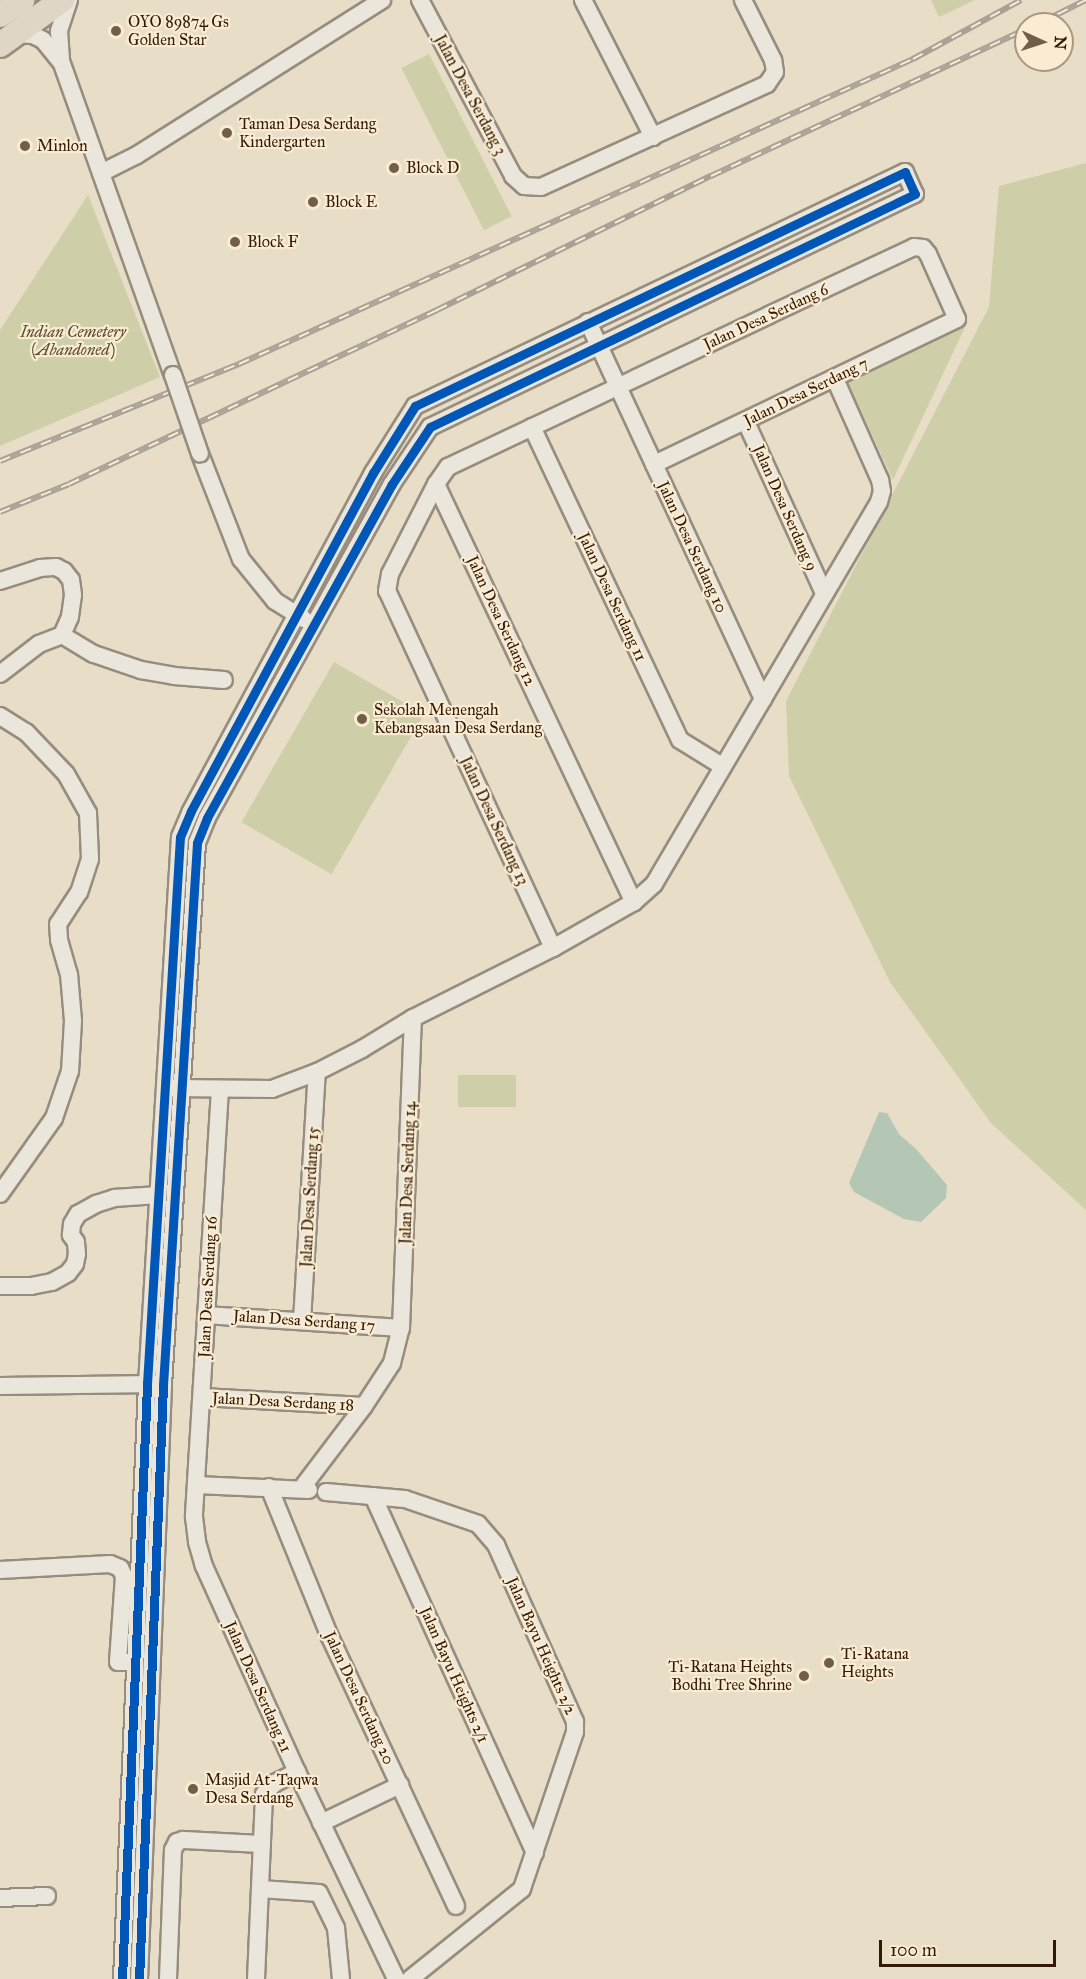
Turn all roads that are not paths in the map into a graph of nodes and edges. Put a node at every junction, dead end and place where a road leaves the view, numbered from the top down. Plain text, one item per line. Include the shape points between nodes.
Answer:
1 (22, 0) edge
2 (62, 0) edge
3 (69, 0) edge
4 (382, 0) edge
5 (420, 0) edge
6 (583, 0) edge
7 (743, 0) edge
8 (4, 31) edge
9 (61, 61) junction
10 (652, 136) junction
11 (100, 173) junction
12 (914, 247) joint
13 (588, 322) junction
14 (600, 347) junction
15 (835, 379) junction
16 (620, 390) junction
17 (746, 422) junction
18 (532, 427) junction
19 (654, 464) junction
20 (448, 467) joint
21 (436, 484) junction
22 (0, 581) edge
23 (824, 593) junction
24 (296, 615) junction
25 (315, 625) junction
26 (62, 635) junction
27 (0, 674) edge
28 (224, 680) dead end
29 (763, 699) junction
30 (0, 716) edge
31 (722, 766) junction
32 (631, 896) junction
33 (553, 948) junction
34 (413, 1018) junction
35 (316, 1072) junction
36 (164, 1088) junction
37 (182, 1088) junction
38 (220, 1089) junction
39 (0, 1194) edge
40 (158, 1195) junction
41 (0, 1286) edge
42 (206, 1315) junction
43 (302, 1321) junction
44 (401, 1328) junction
45 (155, 1384) junction
46 (0, 1386) edge
47 (202, 1397) junction
48 (364, 1406) junction
49 (196, 1485) junction
50 (269, 1487) junction
51 (313, 1490) junction
52 (373, 1496) junction
53 (0, 1570) edge
54 (134, 1662) junction
55 (297, 1772) junction
56 (399, 1785) junction
57 (321, 1823) junction
58 (262, 1844) junction
59 (535, 1853) junction
60 (125, 1885) junction
61 (143, 1885) junction
62 (171, 1886) junction
63 (260, 1889) junction
64 (47, 1896) dead end
65 (0, 1898) edge
66 (456, 1906) dead end
67 (122, 1979) edge
68 (139, 1979) edge
69 (168, 1979) edge
70 (256, 1979) edge
71 (341, 1979) edge
72 (396, 1979) edge
73 (410, 1979) edge

1 - 8 highway
2 - 8 highway
3 - 9 street via 59,31
4 - 11 street via 137,155
5 - 10 street, Jalan Desa Serdang 3 via 513,176 524,186 541,187
6 - 10 street
7 - 10 street via 773,60 774,72 767,84
8 - 9 street via 33,35
9 - 11 street
11 - 24 street, bridge via 241,559 275,601
12 - 15 street, Jalan Desa Serdang 7 via 923,248 928,254 957,319
12 - 16 street, Jalan Desa Serdang 6
13 - 14 street, Jalan Desa Serdang 10
13 - 14 street via 905,172 915,194
13 - 24 street via 415,406 373,473
14 - 16 street, Jalan Desa Serdang 10
14 - 25 street via 430,426 392,484
15 - 17 street, Jalan Desa Serdang 7
15 - 23 street via 882,491
16 - 18 street, Jalan Desa Serdang 6
16 - 19 street, Jalan Desa Serdang 10
17 - 19 street, Jalan Desa Serdang 7
17 - 23 street, Jalan Desa Serdang 9
18 - 20 street, Jalan Desa Serdang 6
18 - 31 street, Jalan Desa Serdang 11 via 680,740
19 - 29 street, Jalan Desa Serdang 10
20 - 21 street, Jalan Desa Serdang 13
21 - 32 street, Jalan Desa Serdang 12
21 - 33 street, Jalan Desa Serdang 13 via 390,574 387,591
22 - 26 street via 40,568 64,570 71,580 73,595
23 - 29 street
24 - 25 street
24 - 36 street via 180,837
25 - 37 street via 207,818 197,843
26 - 27 street via 39,644
26 - 28 street via 94,654 141,670
29 - 31 street
30 - 39 street via 26,732 66,774 88,813 90,859 79,892 58,924 69,974 73,1022 70,1071 54,1118
31 - 32 street via 654,884
32 - 33 street
33 - 34 street
34 - 35 street
34 - 44 street, Jalan Desa Serdang 14
35 - 38 street via 272,1089
35 - 43 street, Jalan Desa Serdang 15
36 - 37 street
36 - 40 street
37 - 38 street
37 - 45 street
38 - 42 street, Jalan Desa Serdang 16
40 - 41 street via 96,1203 78,1214 72,1224 77,1254 68,1273 52,1282
40 - 45 street
42 - 43 street, Jalan Desa Serdang 17
42 - 47 street, Jalan Desa Serdang 16
43 - 44 street, Jalan Desa Serdang 17
44 - 48 street, Jalan Desa Serdang 14 via 392,1363
45 - 46 street
45 - 54 street
45 - 61 street
47 - 48 street, Jalan Desa Serdang 18
47 - 49 street, Jalan Desa Serdang 16
48 - 51 street, Jalan Desa Serdang 14
49 - 50 street, Jalan Bayu Heights 2/2
49 - 55 street, Jalan Desa Serdang 21 via 196,1542 204,1566
50 - 51 street, Jalan Bayu Heights 2/2
50 - 56 street, Jalan Desa Serdang 20 via 330,1637
51 - 52 street, Jalan Bayu Heights 2/2
52 - 59 street, Jalan Bayu Heights 2/1
52 - 59 street, Jalan Bayu Heights 2/2 via 405,1499 478,1524 496,1545 575,1722
53 - 54 street via 110,1564 120,1568 123,1576 118,1662
54 - 60 street
55 - 57 street, Jalan Desa Serdang 21
55 - 58 street via 275,1783 264,1794
56 - 57 street
56 - 66 street, Jalan Desa Serdang 20
57 - 72 street, Jalan Desa Serdang 21
58 - 62 street via 177,1842
58 - 63 street
59 - 73 street, Jalan Bayu Heights 2/2 via 522,1889
60 - 61 street
60 - 67 street
61 - 62 street
61 - 68 street
62 - 69 street
63 - 70 street
63 - 71 street via 319,1893 336,1928
64 - 65 street

